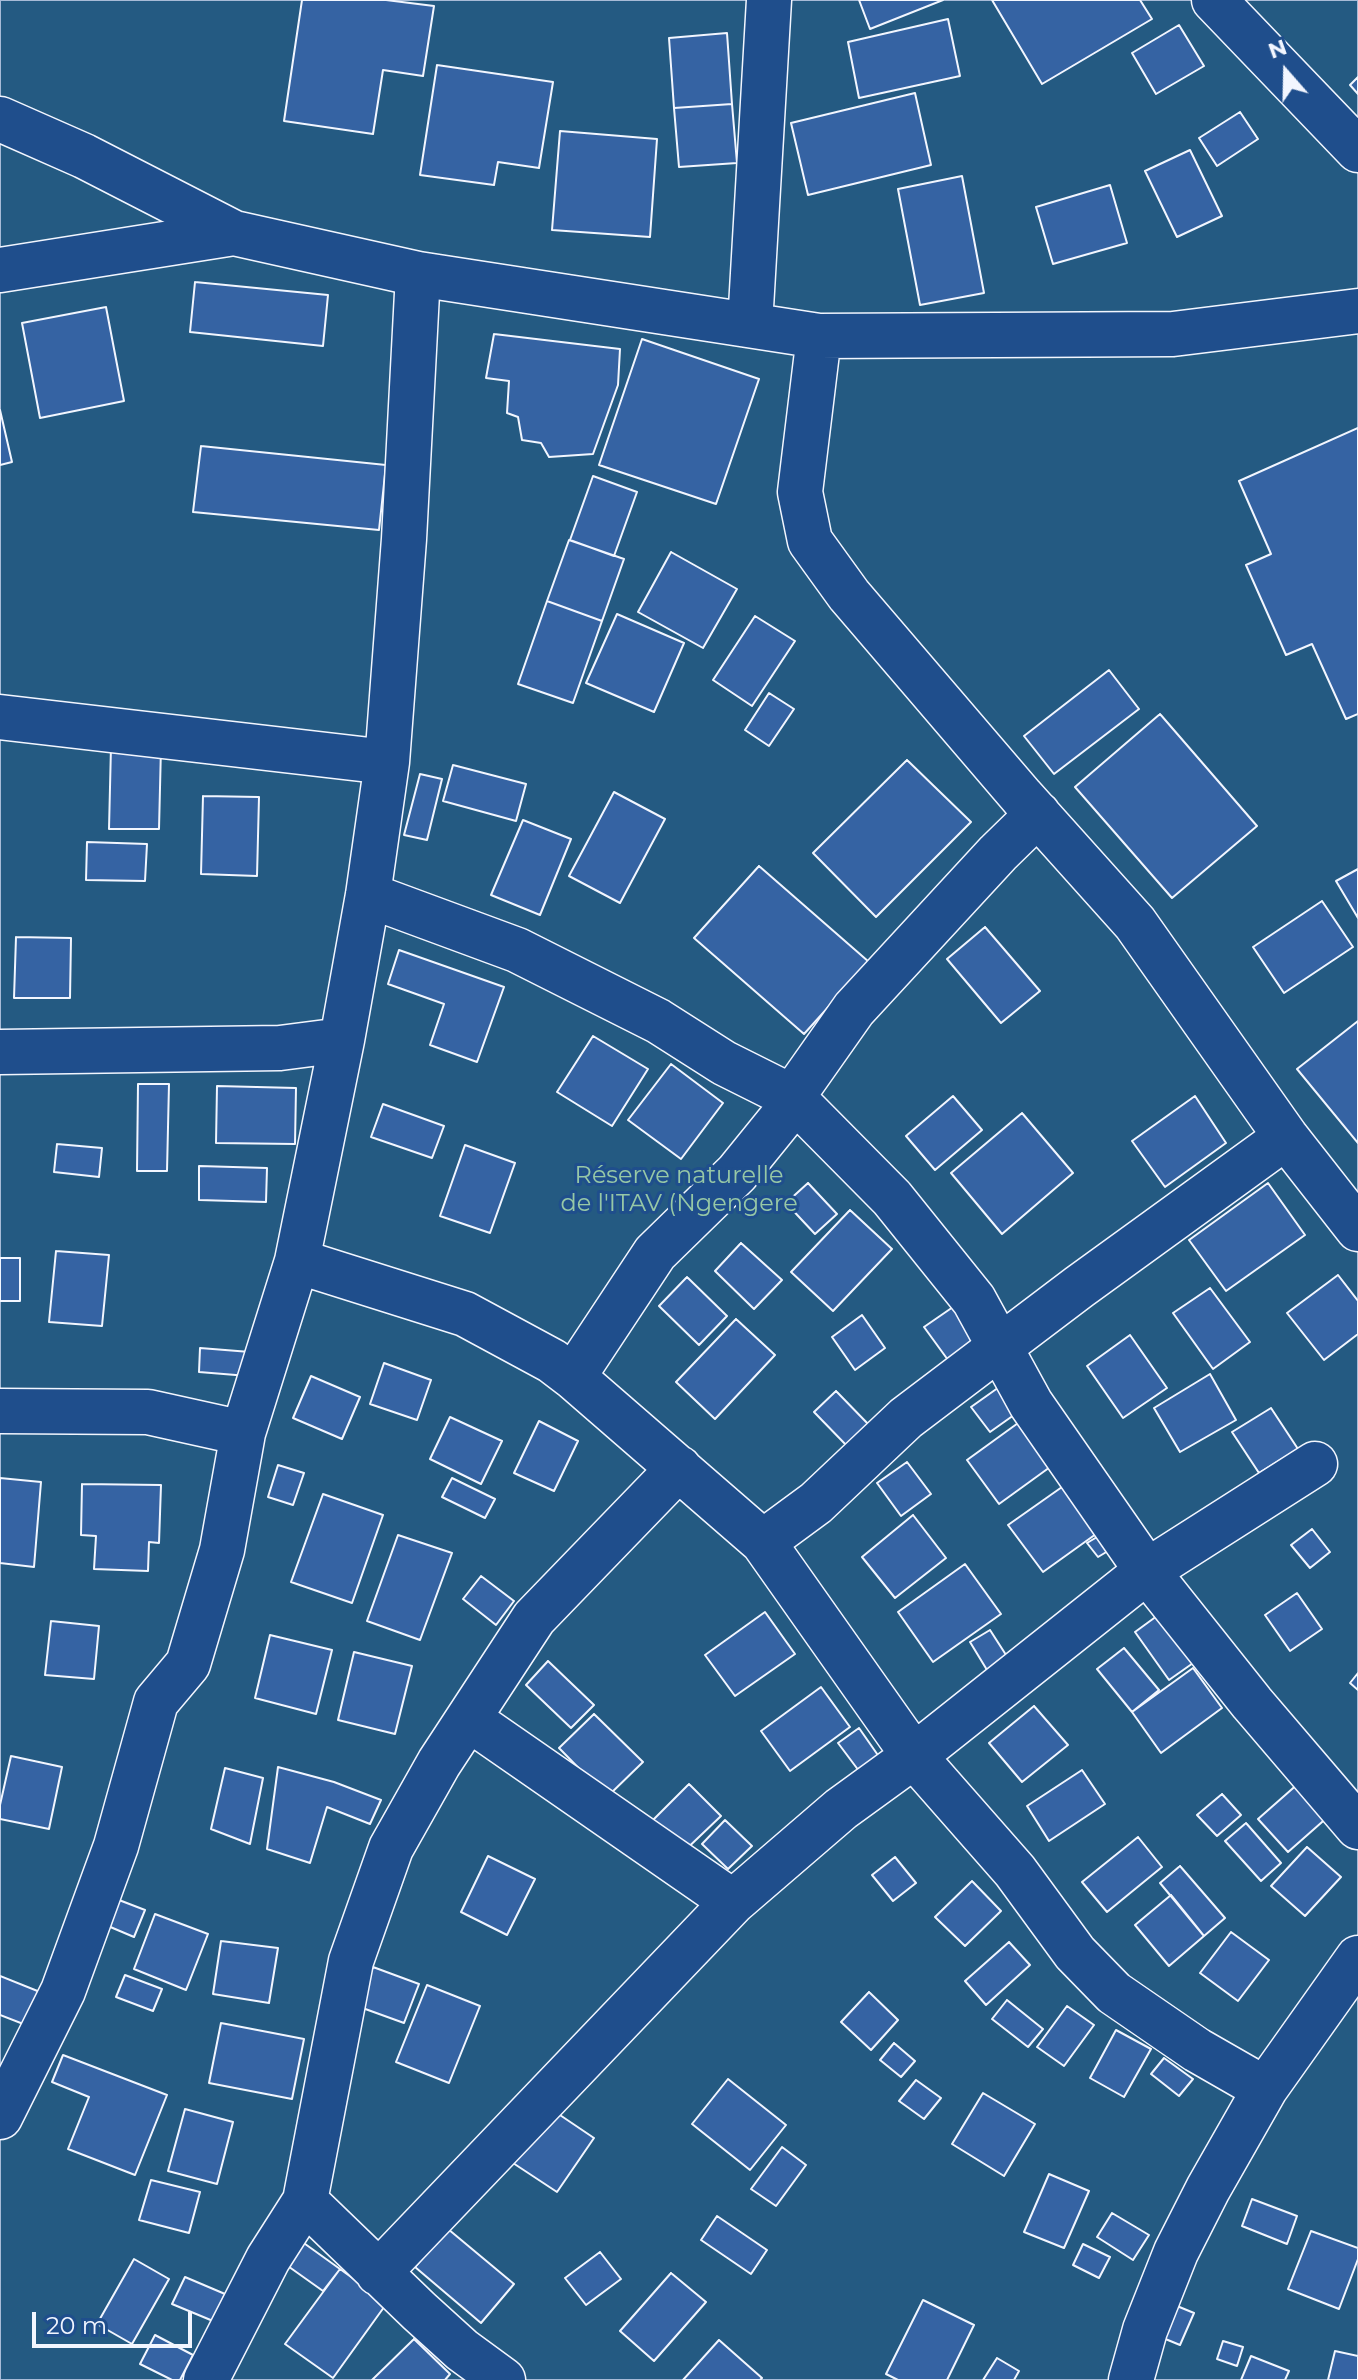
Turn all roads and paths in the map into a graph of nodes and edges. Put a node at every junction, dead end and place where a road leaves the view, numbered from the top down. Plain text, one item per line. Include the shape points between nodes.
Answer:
1 (769, 0) edge
2 (1214, 0) edge
3 (0, 119) edge
4 (1358, 150) edge
5 (234, 233) junction
6 (0, 270) edge
7 (418, 274) junction
8 (1358, 311) edge
9 (750, 325) junction
10 (819, 336) junction
11 (0, 717) edge
12 (387, 762) junction
13 (1038, 814) junction
14 (368, 895) junction
15 (342, 1040) junction
16 (0, 1052) edge
17 (792, 1097) junction
18 (1286, 1137) junction
19 (1356, 1224) edge
20 (297, 1261) junction
21 (999, 1346) junction
22 (573, 1377) junction
23 (0, 1411) edge
24 (243, 1433) junction
25 (1315, 1464) dead end
26 (679, 1468) junction
27 (763, 1542) junction
28 (1147, 1571) junction
29 (469, 1719) junction
30 (914, 1756) junction
31 (1358, 1827) edge
32 (733, 1902) junction
33 (1358, 1958) edge
34 (1265, 2089) junction
35 (0, 2117) edge
36 (305, 2201) junction
37 (378, 2273) junction
38 (206, 2380) edge
39 (503, 2380) edge
40 (1131, 2380) edge

1 - 9 street
2 - 4 street
3 - 5 street
5 - 6 street
5 - 7 street
7 - 9 street
7 - 12 street
8 - 10 street via 1173,334
9 - 10 street
10 - 13 street via 800,492 810,541 849,595
11 - 12 street
12 - 14 street
13 - 17 street via 854,1009
13 - 18 street via 1135,923
14 - 15 street
14 - 17 street via 517,950
15 - 16 street via 280,1048
15 - 20 street
17 - 21 street via 892,1198 974,1300
17 - 22 street via 784,1115 737,1173 655,1253
18 - 19 street
18 - 21 street
20 - 22 street via 465,1314
20 - 24 street
21 - 27 street via 906,1418 816,1503
21 - 28 street via 1031,1404
22 - 26 street
23 - 24 street via 148,1412
24 - 35 street via 222,1550 188,1664 156,1702 116,1846 63,1991
25 - 28 street
26 - 27 street
26 - 29 street via 534,1618
27 - 30 street
28 - 30 street
28 - 31 street
29 - 32 street
29 - 36 street via 391,1848 351,1961
30 - 32 street via 841,1809
30 - 34 street via 1015,1871 1075,1953 1114,1993
32 - 37 street
33 - 34 street
34 - 40 street via 1176,2252
36 - 37 street
36 - 38 street via 268,2259
37 - 39 street

